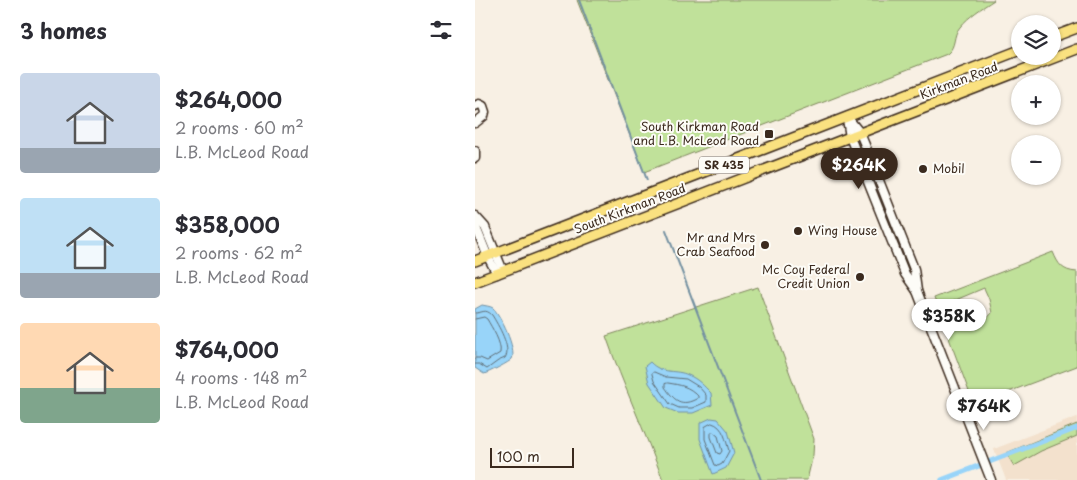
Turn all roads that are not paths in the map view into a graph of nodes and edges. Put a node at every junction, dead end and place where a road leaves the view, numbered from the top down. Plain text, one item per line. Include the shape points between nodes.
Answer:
1 (1077, 28) edge
2 (1061, 34) edge
3 (1077, 40) edge
4 (1074, 50) edge
5 (1011, 53) edge
6 (475, 106) edge
7 (847, 117) junction
8 (475, 123) edge
9 (860, 133) junction
10 (851, 137) junction
11 (475, 151) edge
12 (475, 158) edge
13 (475, 216) edge
14 (475, 225) edge
15 (492, 255) junction
16 (475, 261) edge
17 (500, 273) junction
18 (475, 282) edge
19 (917, 291) junction
20 (990, 478) edge

1 - 2 main road
3 - 4 main road
4 - 9 main road, Kirkman Road / SR 435
5 - 7 main road, Kirkman Road / SR 435
6 - 8 street via 483,106 485,112
7 - 9 street
7 - 10 street
7 - 15 main road, South Kirkman Road / SR 435
9 - 10 main road, Kirkman Road / SR 435
9 - 19 street via 915,270
10 - 17 main road, South Kirkman Road / SR 435
10 - 19 street via 905,274
11 - 12 street
13 - 15 street via 485,227
14 - 15 street
15 - 16 main road, South Kirkman Road / SR 435
15 - 17 street
17 - 18 main road, South Kirkman Road / SR 435
19 - 20 street

